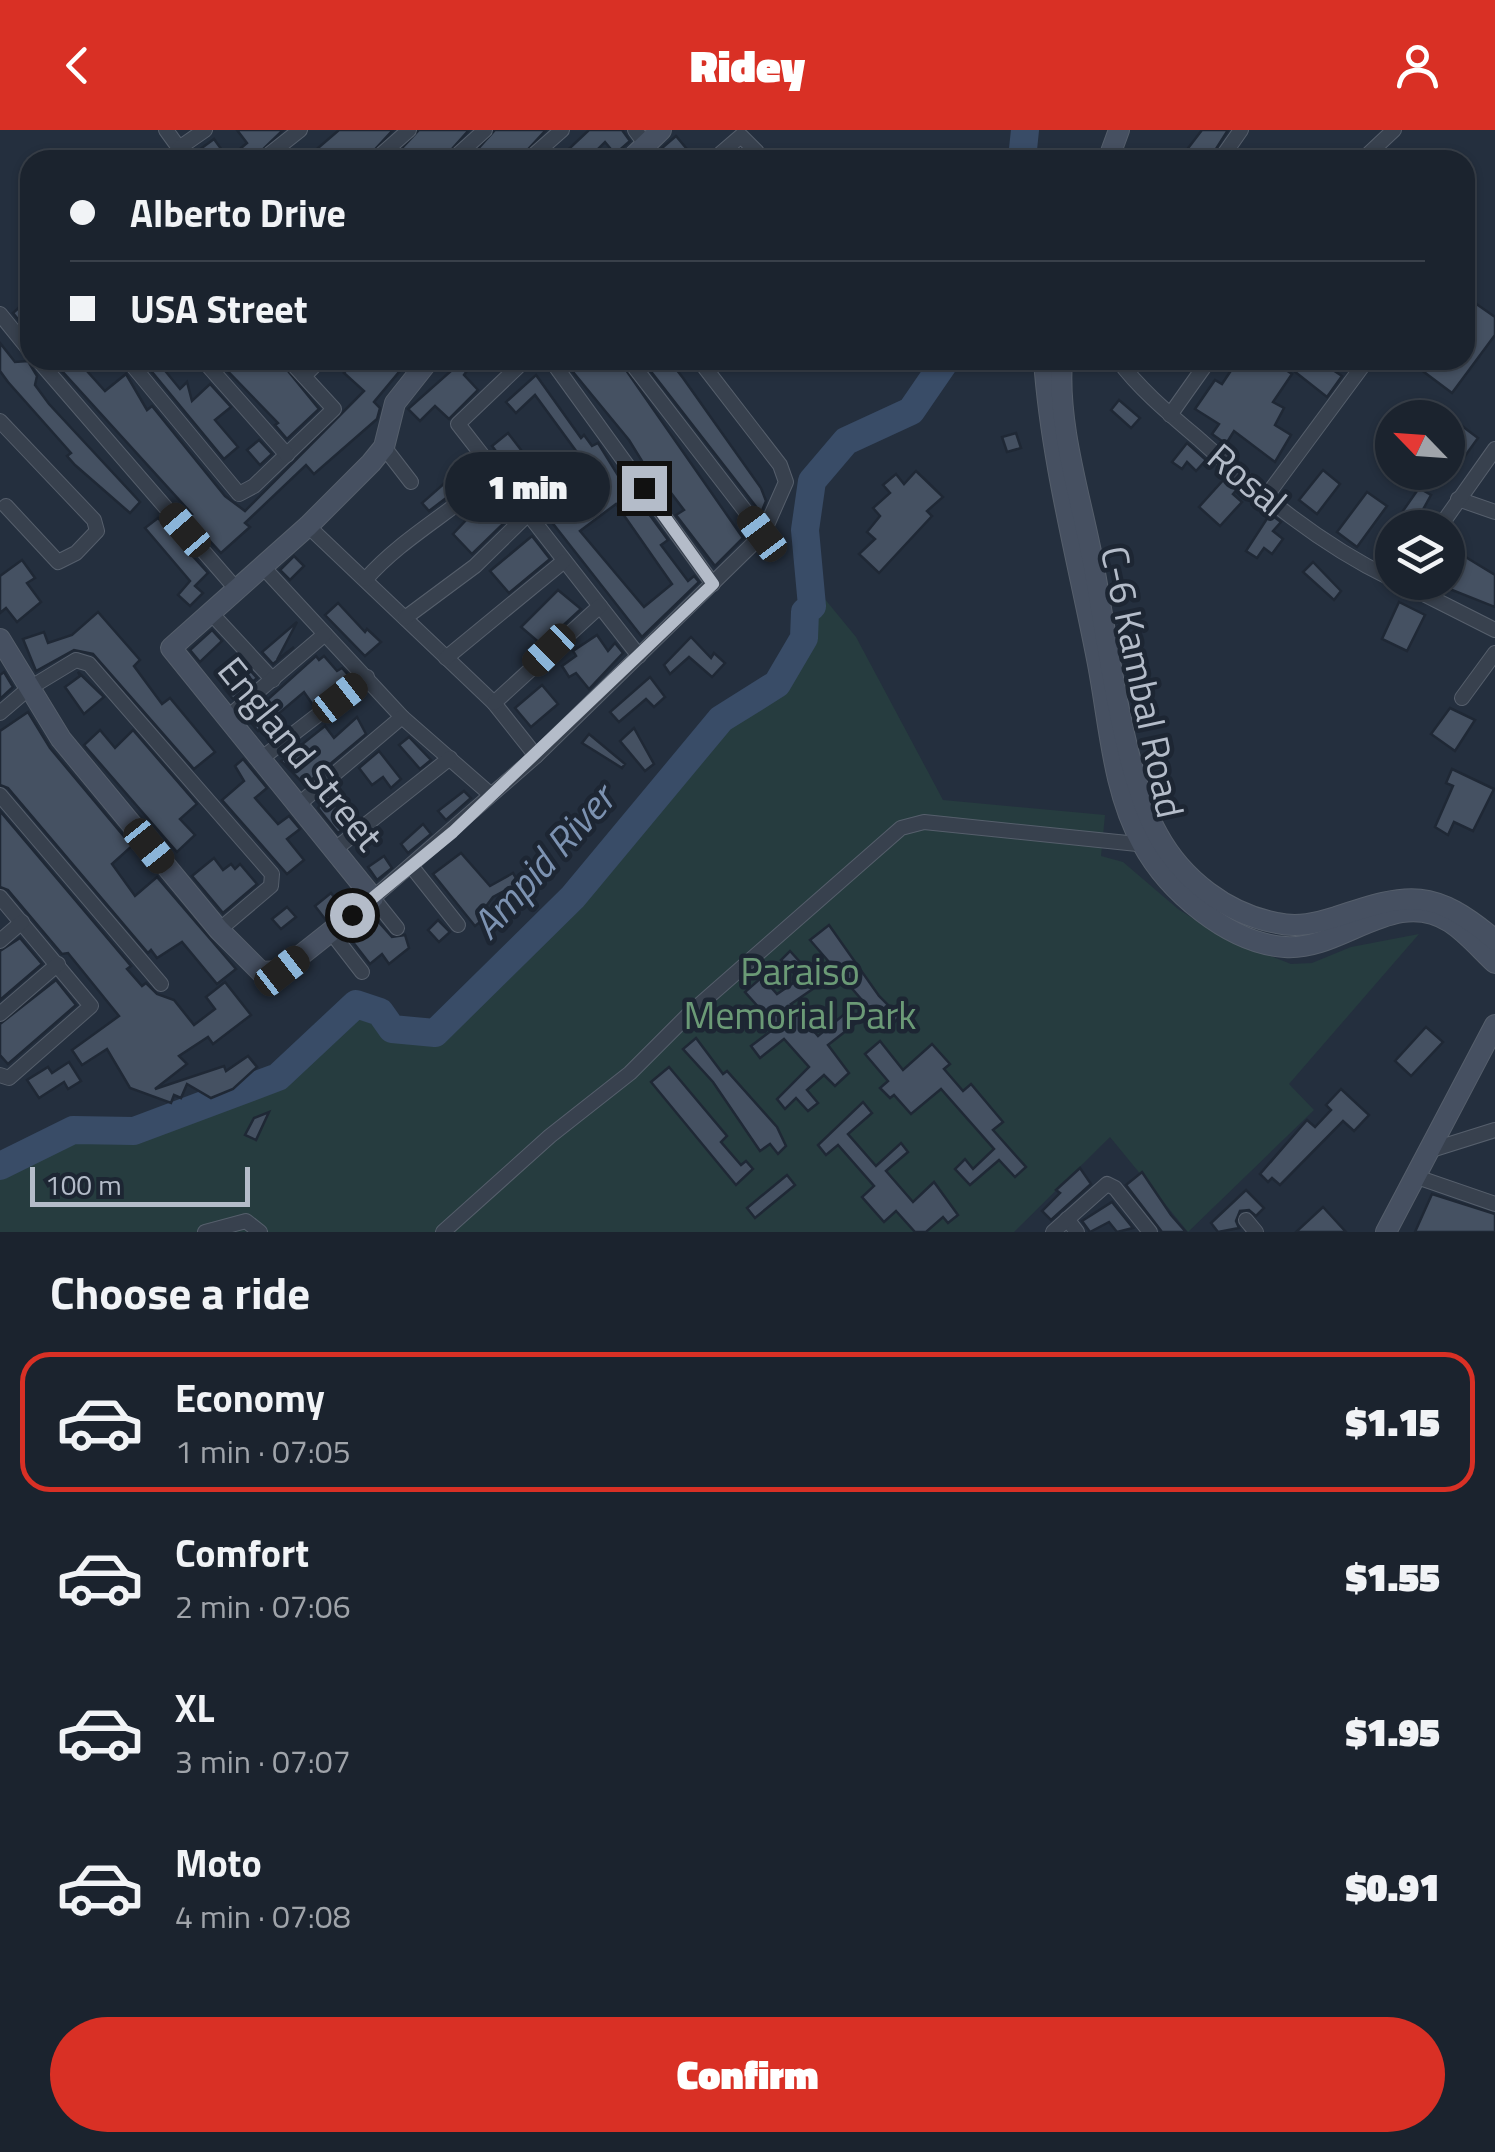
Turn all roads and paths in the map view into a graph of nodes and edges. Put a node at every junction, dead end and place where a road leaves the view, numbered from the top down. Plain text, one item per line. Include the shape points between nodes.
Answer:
1 (204, 130) edge
2 (300, 130) edge
3 (409, 130) edge
4 (486, 130) edge
5 (562, 130) edge
6 (1394, 130) edge
7 (182, 150) edge
8 (279, 150) edge
9 (386, 150) edge
10 (463, 150) edge
11 (539, 150) edge
12 (724, 150) edge
13 (755, 150) edge
14 (1373, 150) edge
15 (0, 314) edge
16 (20, 334) edge
17 (47, 370) edge
18 (136, 370) edge
19 (212, 370) edge
20 (298, 370) edge
21 (310, 370) edge
22 (420, 370) edge
23 (514, 370) edge
24 (558, 370) edge
25 (637, 370) edge
26 (707, 370) edge
27 (1045, 370) edge
28 (1063, 370) edge
29 (1127, 370) edge
30 (1202, 370) edge
31 (1359, 370) edge
32 (304, 376) junction
33 (1170, 415) junction
34 (0, 421) edge
35 (384, 447) junction
36 (1495, 449) edge
37 (286, 455) junction
38 (494, 474) junction
39 (411, 482) dead end
40 (1265, 498) junction
41 (1458, 499) junction
42 (6, 506) dead end
43 (1450, 510) edge
44 (1495, 512) edge
45 (527, 514) junction
46 (308, 526) junction
47 (762, 534) junction
48 (564, 560) junction
49 (263, 567) junction
50 (1375, 571) edge
51 (366, 580) junction
52 (713, 584) junction
53 (237, 590) junction
54 (1434, 600) edge
55 (600, 606) junction
56 (211, 613) junction
57 (405, 618) junction
58 (1495, 630) edge
59 (324, 634) junction
60 (0, 640) edge
61 (1495, 653) edge
62 (639, 656) junction
63 (446, 658) junction
64 (366, 677) junction
65 (273, 680) junction
66 (28, 690) junction
67 (1462, 698) dead end
68 (494, 704) junction
69 (0, 713) edge
70 (402, 717) junction
71 (228, 718) junction
72 (536, 756) junction
73 (262, 758) junction
74 (450, 758) junction
75 (490, 794) junction
76 (0, 795) edge
77 (299, 804) junction
78 (1153, 845) junction
79 (334, 850) junction
80 (412, 867) junction
81 (0, 896) edge
82 (373, 898) junction
83 (22, 922) junction
84 (458, 925) dead end
85 (397, 928) dead end
86 (219, 930) junction
87 (331, 932) junction
88 (1495, 940) edge
89 (0, 941) edge
90 (1495, 963) edge
91 (58, 964) junction
92 (362, 972) dead end
93 (160, 984) dead end
94 (0, 1014) edge
95 (1495, 1025) edge
96 (0, 1075) edge
97 (1495, 1130) edge
98 (1428, 1151) junction
99 (1414, 1176) junction
100 (1495, 1204) edge
101 (1067, 1219) junction
102 (205, 1232) edge
103 (260, 1232) edge
104 (443, 1232) edge
105 (1054, 1232) edge
106 (1077, 1232) edge
107 (1150, 1232) edge
108 (1386, 1232) edge

1 - 7 street
2 - 8 street
3 - 9 street
4 - 10 street
5 - 11 street
6 - 14 street
12 - 13 street via 740,136
15 - 16 street
17 - 53 street
18 - 37 street via 234,492 247,491
19 - 37 street
20 - 32 street
21 - 32 street
22 - 35 main road via 395,403
23 - 38 street via 462,419 461,431
24 - 52 street
25 - 47 street
26 - 47 street via 786,482
27 - 78 main road, C-6 Kambal Road via 1124,800
28 - 78 main road, C-6 Kambal Road via 1070,443
29 - 33 street, Rosal
30 - 33 street
31 - 40 street
32 - 37 street via 334,409
33 - 40 street, Rosal
34 - 42 street via 97,530 58,562
35 - 39 street
35 - 46 main road
36 - 41 street
38 - 45 street
38 - 51 street
40 - 50 street, Rosal
41 - 43 street
41 - 44 street
45 - 48 street
45 - 57 street via 475,566
46 - 49 main road
46 - 51 street
47 - 52 street
48 - 55 street
48 - 63 street
49 - 53 main road
49 - 59 street
51 - 57 street
52 - 62 street
53 - 56 main road
54 - 58 street
55 - 62 street
55 - 68 street
56 - 65 street
56 - 71 main road, England Street via 174,641 173,655
57 - 63 street
59 - 64 street
59 - 65 street
60 - 66 main road
61 - 67 street
62 - 72 street
63 - 68 street
64 - 70 street
64 - 73 street
65 - 71 street
66 - 69 street
66 - 86 main road
66 - 86 street via 76,660 90,664 272,874 271,886
68 - 72 street
70 - 74 street
70 - 77 street
71 - 73 main road, England Street
72 - 75 street
73 - 77 main road, England Street
74 - 75 street
74 - 79 street
75 - 80 street
76 - 93 street
77 - 79 main road, England Street
78 - 88 main road, C-6 Kambal Road via 1224,902 1267,921 1310,924 1383,901 1424,898 1462,912
78 - 90 main road, C-6 Kambal Road via 1180,892 1262,943 1312,947 1387,914 1422,912 1454,924
78 - 104 street via 924,822 901,828
79 - 82 main road, England Street
80 - 82 street
80 - 84 street
81 - 83 street
82 - 85 street
82 - 87 main road
83 - 89 street
83 - 91 street
86 - 87 main road via 268,975
87 - 92 street
91 - 94 street
91 - 96 street via 91,1006 9,1078
95 - 98 main road
97 - 98 street
98 - 99 main road
99 - 100 street
99 - 108 main road
101 - 105 street
101 - 106 street
101 - 107 street via 1110,1184
102 - 103 street via 246,1221

